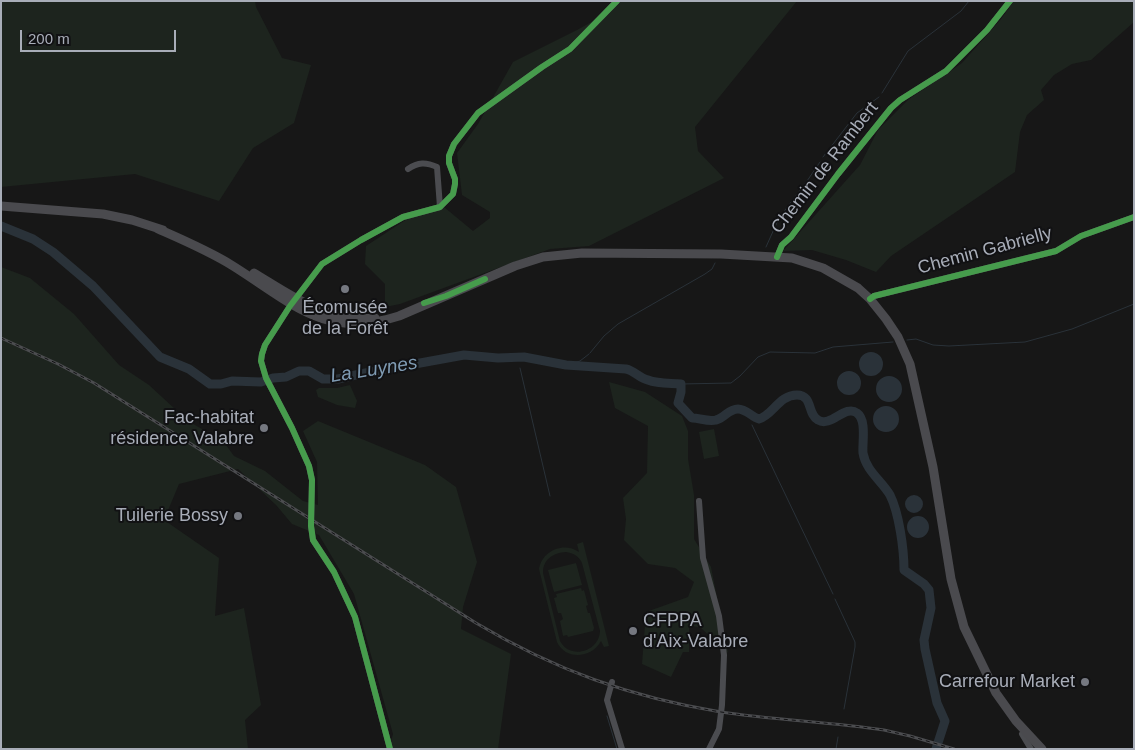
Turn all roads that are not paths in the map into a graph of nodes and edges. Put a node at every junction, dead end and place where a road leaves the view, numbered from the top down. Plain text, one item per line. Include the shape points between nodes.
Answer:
1 (617, 1) edge
2 (1010, 1) edge
3 (408, 169) dead end
4 (1, 206) edge
5 (440, 207) junction
6 (1134, 217) edge
7 (777, 256) junction
8 (870, 299) junction
9 (292, 302) junction
10 (700, 501) dead end
11 (612, 682) dead end
12 (1026, 735) junction
13 (390, 749) edge
14 (622, 749) edge
15 (709, 749) edge
16 (1031, 749) edge
17 (1044, 749) edge

1 - 5 street via 570,49 478,114 448,156 455,189
2 - 7 street, Chemin de Rambert via 987,30 946,71 891,108
3 - 5 street via 425,163 437,167
4 - 9 main road via 104,214 188,238 227,257
5 - 9 street via 403,217 322,264
6 - 8 street, Chemin Gabrielly via 1082,236 1056,250
7 - 8 main road via 823,268
7 - 9 main road via 625,253 543,257 390,319 370,324 326,321
8 - 12 main road via 898,337 910,364 933,467 951,579 964,627 996,693
9 - 13 street via 265,345 262,361 268,381 309,466 313,540 334,572 355,617
10 - 15 street via 703,558 719,616 724,655 719,729
11 - 14 street via 607,700
12 - 16 street
12 - 17 main road

